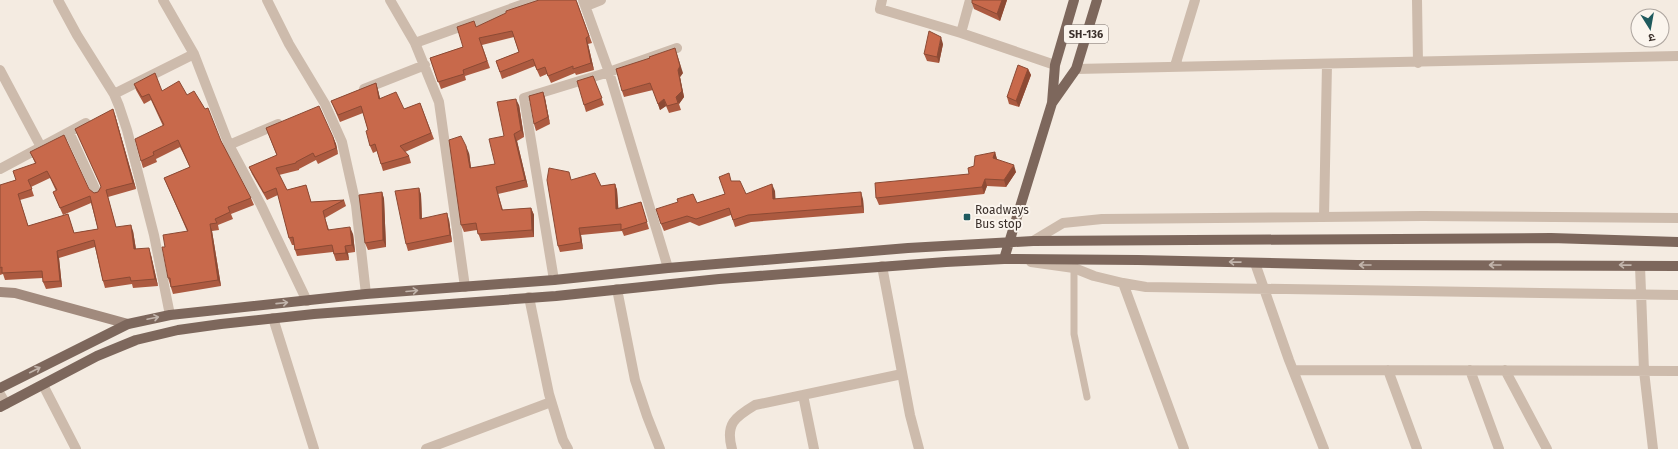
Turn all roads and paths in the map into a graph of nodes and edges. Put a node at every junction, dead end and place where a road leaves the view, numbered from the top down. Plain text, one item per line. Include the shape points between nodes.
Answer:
1 (58, 0) edge
2 (163, 0) edge
3 (267, 0) edge
4 (390, 0) edge
5 (535, 0) edge
6 (601, 0) edge
7 (882, 0) edge
8 (970, 0) edge
9 (1074, 0) edge
10 (1097, 0) edge
11 (1195, 0) edge
12 (1417, 0) edge
13 (584, 3) edge
14 (961, 33) junction
15 (415, 43) junction
16 (676, 48) edge
17 (194, 54) junction
18 (1678, 56) edge
19 (1418, 63) junction
20 (1327, 64) junction
21 (425, 65) junction
22 (1055, 65) junction
23 (1175, 66) junction
24 (1076, 69) junction
25 (0, 70) edge
26 (609, 72) junction
27 (354, 93) edge
28 (114, 94) junction
29 (1052, 103) junction
30 (94, 119) edge
31 (284, 121) edge
32 (69, 132) junction
33 (229, 145) junction
34 (41, 147) junction
35 (0, 169) edge
36 (97, 193) edge
37 (1324, 217) junction
38 (1678, 218) edge
39 (1033, 242) junction
40 (1678, 242) edge
41 (1009, 243) junction
42 (1004, 259) junction
43 (1255, 263) junction
44 (882, 266) junction
45 (1640, 266) junction
46 (1678, 266) edge
47 (668, 268) junction
48 (1074, 268) junction
49 (554, 280) junction
50 (1123, 283) junction
51 (465, 287) junction
52 (1264, 288) junction
53 (617, 289) junction
54 (0, 292) edge
55 (366, 294) junction
56 (1641, 295) junction
57 (1678, 295) edge
58 (529, 297) junction
59 (308, 301) junction
60 (170, 315) junction
61 (273, 318) junction
62 (128, 324) junction
63 (136, 340) junction
64 (1293, 370) junction
65 (1388, 370) junction
66 (1470, 370) junction
67 (1505, 370) junction
68 (1644, 371) junction
69 (1678, 371) edge
70 (902, 374) junction
71 (43, 385) junction
72 (0, 388) edge
73 (0, 394) edge
74 (804, 395) junction
75 (1087, 397) dead end
76 (552, 402) junction
77 (3, 405) edge
78 (76, 449) edge
79 (314, 449) edge
80 (426, 449) edge
81 (568, 449) edge
82 (660, 449) edge
83 (732, 449) edge
84 (814, 449) edge
85 (920, 449) edge
86 (1184, 449) edge
87 (1324, 449) edge
88 (1417, 449) edge
89 (1499, 449) edge
90 (1547, 449) edge
91 (1653, 449) edge

1 - 28 street
2 - 17 street
3 - 55 street via 289,44 325,104 342,142 356,204
4 - 15 street
5 - 15 street
6 - 13 street
7 - 14 street via 880,9
8 - 14 street
9 - 22 main road, SH-136
10 - 24 main road, SH-136
11 - 23 street
12 - 19 street
13 - 26 street
14 - 22 street
15 - 21 street
16 - 26 street
17 - 28 street
17 - 33 street
18 - 19 street
19 - 20 street
20 - 23 street
20 - 37 street
21 - 27 street
21 - 51 street via 439,102
22 - 29 main road, SH-136
23 - 24 street
24 - 29 main road, SH-136
25 - 34 street
26 - 47 street
26 - 49 street via 524,98
28 - 60 street via 116,107 127,130 154,235
29 - 41 main road
30 - 32 street
31 - 33 street
32 - 34 street
32 - 36 street
33 - 59 street
34 - 35 street
37 - 38 street
37 - 39 street via 1102,219 1063,223
39 - 40 main road via 1551,238
39 - 41 main road
41 - 42 main road
41 - 47 main road via 908,248
43 -> 42 main road
42 - 44 main road
42 - 48 street
45 -> 43 main road
43 - 52 street
44 - 53 main road via 720,278
44 - 70 street
45 - 46 main road
45 - 56 street
47 - 49 main road
48 - 50 street
48 - 75 lane via 1074,334
49 - 51 main road
50 - 52 street via 1146,286
50 - 86 street
55 -> 51 main road
52 - 56 street
52 - 64 street
53 - 58 main road
53 - 82 street via 635,380
54 - 62 street via 15,293
55 - 59 main road
56 - 57 street
56 - 68 street
58 - 61 main road
58 - 76 street
60 -> 59 main road
62 -> 60 main road
61 - 63 main road via 178,330
61 - 79 street
62 - 63 main road
72 -> 62 main road
63 - 71 main road via 97,356
64 - 65 street
64 - 87 street
65 - 66 street
65 - 88 street
66 - 67 street
66 - 89 street
67 - 68 street
67 - 90 street
68 - 69 street
68 - 91 street
70 - 74 street
70 - 85 street
71 - 77 main road
71 - 78 street
73 - 77 street
74 - 83 street via 755,405 736,416 731,427
74 - 84 street
76 - 80 street
76 - 81 street

